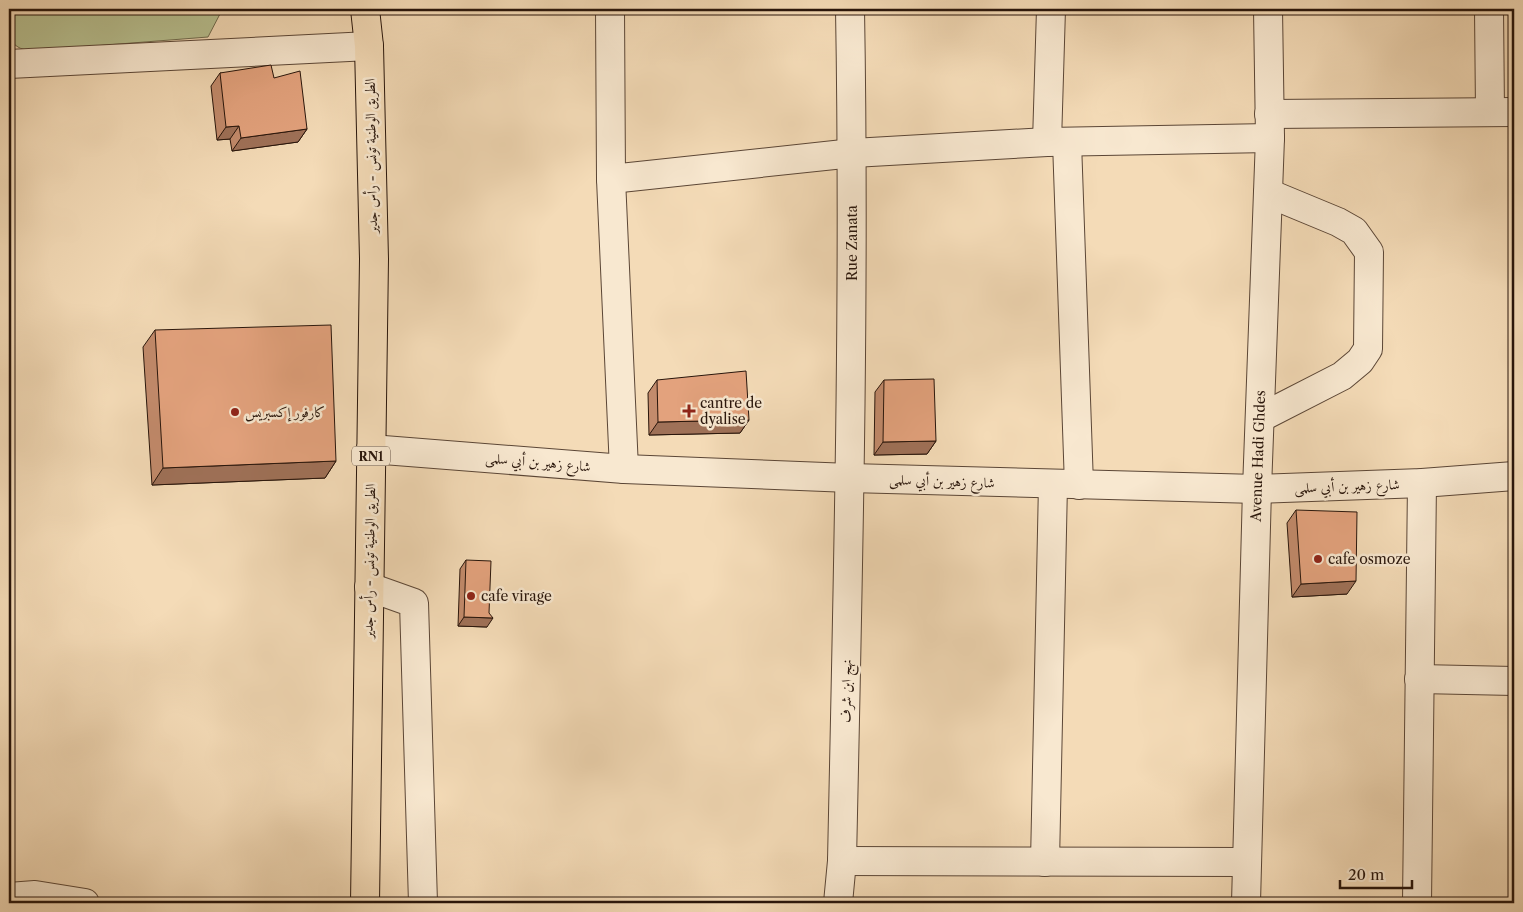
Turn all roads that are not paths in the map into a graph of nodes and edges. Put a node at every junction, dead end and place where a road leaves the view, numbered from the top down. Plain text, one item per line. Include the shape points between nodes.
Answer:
1 (365, 9) edge
2 (610, 9) edge
3 (850, 9) edge
4 (1051, 9) edge
5 (1268, 9) edge
6 (1489, 9) edge
7 (369, 46) junction
8 (9, 64) edge
9 (1502, 112) edge
10 (1270, 126) junction
11 (1057, 142) junction
12 (853, 153) junction
13 (611, 179) junction
14 (1268, 193) junction
15 (1260, 418) junction
16 (371, 449) junction
17 (624, 469) junction
18 (1514, 476) edge
19 (850, 478) junction
20 (1422, 483) junction
21 (1066, 485) junction
22 (1257, 489) junction
23 (369, 587) junction
24 (1420, 679) junction
25 (1514, 681) edge
26 (842, 861) junction
27 (1045, 862) junction
28 (1247, 862) junction
29 (9, 897) edge
30 (70, 902) edge
31 (365, 903) edge
32 (423, 903) edge
33 (838, 903) edge
34 (1246, 903) edge
35 (1417, 903) edge

1 - 7 main road, الطريق الوطنية تونس - رأس جدير / RN1
2 - 13 street
3 - 12 street, Rue Zanata
4 - 11 street
5 - 10 street, Avenue Hadi Ghdes
6 - 9 street
7 - 8 street
7 - 16 main road, الطريق الوطنية تونس - رأس جدير / RN1 via 374,259
9 - 10 street
10 - 11 street
10 - 14 street, Avenue Hadi Ghdes
11 - 12 street
11 - 21 street
12 - 13 street
12 - 19 street, Rue Zanata
13 - 17 street
14 - 15 street, Avenue Hadi Ghdes
14 - 15 street via 1354,231 1369,252 1368,349 1360,361 1342,376
15 - 22 street, Avenue Hadi Ghdes
16 - 17 street, شارع زهير بن أبي سلمى
16 - 23 main road, الطريق الوطنية تونس - رأس جدير / RN1
17 - 19 street, شارع زهير بن أبي سلمى
18 - 20 street, شارع زهير بن أبي سلمى
19 - 21 street, شارع زهير بن أبي سلمى
19 - 26 street, نهج ابن شرف
20 - 22 street, شارع زهير بن أبي سلمى
20 - 24 street
21 - 22 street, شارع زهير بن أبي سلمى
21 - 27 street
22 - 28 street, Avenue Hadi Ghdes
23 - 31 main road, الطريق الوطنية تونس - رأس جدير / RN1
23 - 32 street via 414,603
24 - 25 street
24 - 35 street
26 - 27 street
26 - 33 street, نهج ابن شرف
27 - 28 street
28 - 34 street, Avenue Hadi Ghdes
29 - 30 street via 35,896

